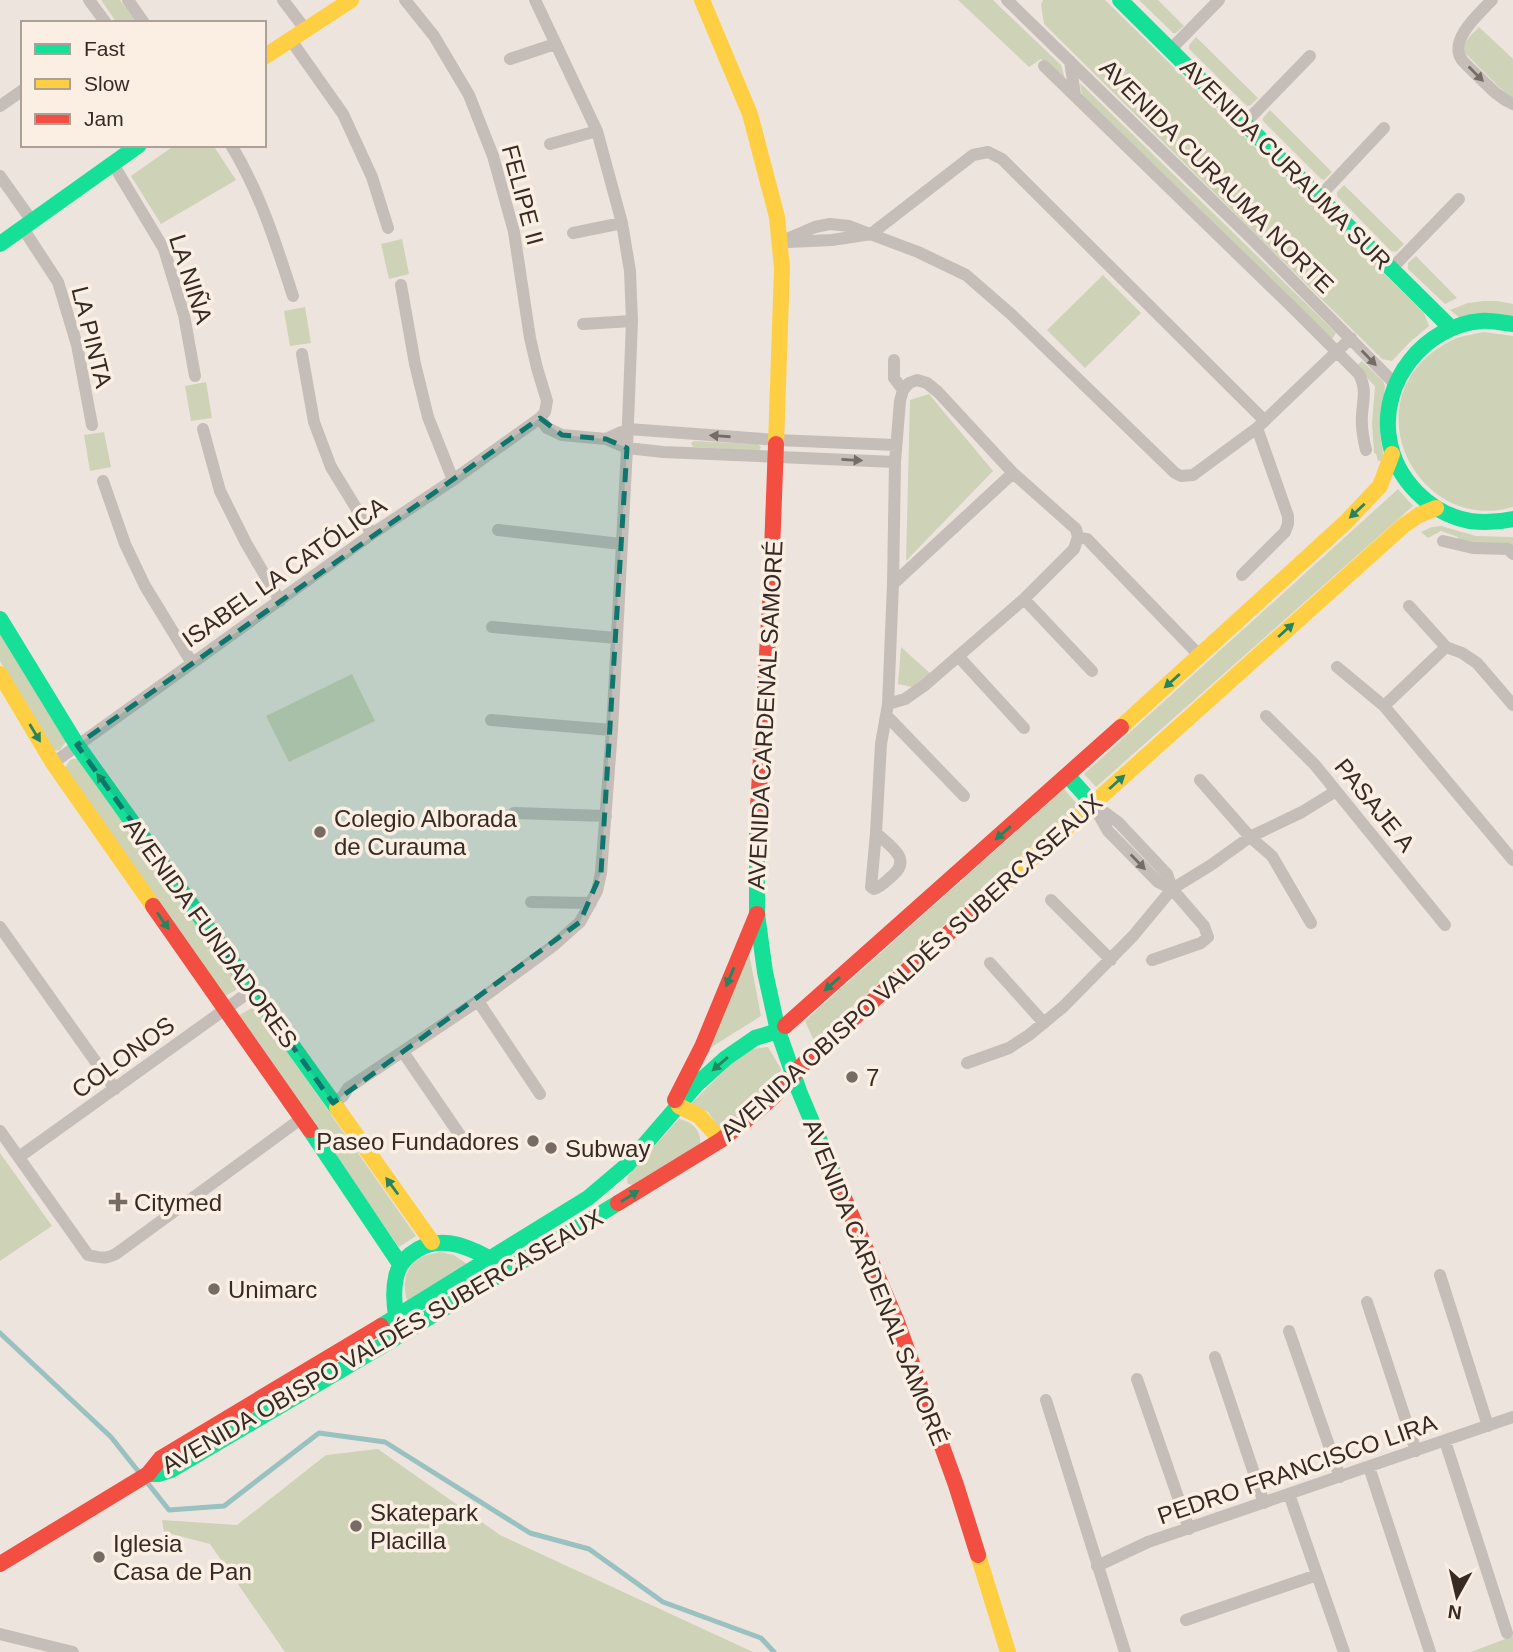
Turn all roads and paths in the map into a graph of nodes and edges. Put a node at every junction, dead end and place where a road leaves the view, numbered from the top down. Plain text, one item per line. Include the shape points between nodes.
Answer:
1 (89, 0) edge
2 (128, 0) edge
3 (283, 0) edge
4 (351, 0) edge
5 (405, 0) edge
6 (535, 0) edge
7 (702, 0) edge
8 (1007, 0) edge
9 (1120, 0) edge
10 (1219, 0) edge
11 (1492, 0) edge
12 (105, 21) edge
13 (143, 21) edge
14 (305, 29) junction
15 (290, 39) junction
16 (555, 44) junction
17 (1170, 50) junction
18 (266, 56) edge
19 (1310, 56) dead end
20 (510, 59) dead end
21 (1070, 61) junction
22 (1044, 66) dead end
23 (21, 91) edge
24 (1075, 95) junction
25 (1513, 104) edge
26 (0, 106) edge
27 (1245, 123) junction
28 (1384, 128) dead end
29 (597, 131) junction
30 (550, 144) dead end
31 (136, 147) edge
32 (232, 147) edge
33 (113, 164) junction
34 (0, 176) edge
35 (1319, 197) junction
36 (1459, 199) dead end
37 (622, 223) junction
38 (27, 224) junction
39 (388, 228) dead end
40 (573, 233) dead end
41 (871, 234) junction
42 (780, 242) junction
43 (0, 244) edge
44 (1392, 268) junction
45 (401, 285) dead end
46 (293, 296) dead end
47 (632, 321) junction
48 (583, 324) dead end
49 (1513, 324) edge
50 (1451, 328) junction
51 (1351, 338) junction
52 (1337, 352) junction
53 (302, 354) dead end
54 (894, 360) dead end
55 (194, 376) dead end
56 (1395, 384) junction
57 (903, 390) junction
58 (540, 418) junction
59 (1260, 424) junction
60 (92, 425) dead end
61 (203, 429) dead end
62 (628, 429) junction
63 (606, 439) junction
64 (777, 440) junction
65 (896, 445) junction
66 (627, 448) junction
67 (1366, 450) dead end
68 (1392, 454) junction
69 (776, 457) junction
70 (895, 462) junction
71 (1013, 473) junction
72 (453, 480) junction
73 (103, 481) dead end
74 (1436, 508) junction
75 (1513, 519) edge
76 (498, 530) dead end
77 (372, 534) junction
78 (1078, 537) junction
79 (1443, 541) dead end
80 (621, 544) junction
81 (1513, 554) edge
82 (1242, 575) dead end
83 (893, 584) junction
84 (1024, 598) junction
85 (280, 601) junction
86 (1409, 606) dead end
87 (0, 619) edge
88 (492, 627) dead end
89 (617, 638) junction
90 (1447, 647) junction
91 (958, 656) junction
92 (1200, 656) junction
93 (192, 663) junction
94 (1337, 667) dead end
95 (1092, 671) dead end
96 (0, 674) edge
97 (1513, 705) edge
98 (1384, 706) junction
99 (887, 710) junction
100 (1266, 716) dead end
101 (491, 720) dead end
102 (1024, 728) dead end
103 (612, 730) junction
104 (77, 745) junction
105 (53, 764) junction
106 (1068, 776) junction
107 (1200, 780) dead end
108 (1336, 791) junction
109 (964, 796) dead end
110 (1093, 804) junction
111 (514, 813) dead end
112 (606, 816) junction
113 (876, 833) dead end
114 (1250, 837) junction
115 (1513, 860) edge
116 (1172, 889) junction
117 (1051, 900) dead end
118 (531, 902) dead end
119 (591, 903) junction
120 (757, 914) junction
121 (1311, 923) dead end
122 (1445, 925) dead end
123 (0, 927) edge
124 (1111, 960) junction
125 (1152, 961) dead end
126 (990, 963) dead end
127 (252, 990) junction
128 (478, 1001) junction
129 (226, 1009) junction
130 (1044, 1023) junction
131 (778, 1031) junction
132 (403, 1052) junction
133 (967, 1063) dead end
134 (793, 1073) junction
135 (115, 1089) junction
136 (540, 1094) dead end
137 (332, 1103) junction
138 (679, 1106) junction
139 (302, 1118) junction
140 (0, 1131) edge
141 (653, 1136) junction
142 (721, 1140) junction
143 (466, 1144) dead end
144 (19, 1157) junction
145 (432, 1242) junction
146 (489, 1258) junction
147 (400, 1264) junction
148 (1440, 1275) dead end
149 (1367, 1302) dead end
150 (396, 1316) junction
151 (1289, 1331) dead end
152 (1215, 1357) dead end
153 (1137, 1379) dead end
154 (1046, 1400) dead end
155 (1513, 1417) edge
156 (1488, 1426) junction
157 (1445, 1441) junction
158 (1416, 1451) junction
159 (1369, 1467) junction
160 (148, 1475) junction
161 (1340, 1477) junction
162 (1289, 1494) junction
163 (1264, 1503) junction
164 (1189, 1528) junction
165 (0, 1564) edge
166 (1097, 1566) junction
167 (1317, 1575) junction
168 (1186, 1620) dead end
169 (1507, 1633) dead end
170 (0, 1634) edge
171 (1341, 1651) edge
172 (73, 1652) edge
173 (1008, 1652) edge
174 (1125, 1652) edge
175 (1430, 1652) edge

1 - 12 street
2 - 13 street
3 - 14 street
4 - 14 street
5 - 58 street, FELIPE II via 434,36 469,95 493,156 514,232 530,338 547,401
6 - 16 street
7 - 42 street, AVENIDA CARDENAL SAMORÉ via 750,114
8 - 21 street, AVENIDA CURAUMA NORTE
9 - 17 street, AVENIDA CURAUMA SUR
10 - 17 street
11 -> 25 street via 1462,34 1458,51 1496,94
14 - 15 street
15 - 18 street
15 - 39 street via 342,114 372,177
16 - 20 street
16 - 29 street
17 - 27 street, AVENIDA CURAUMA SUR
19 - 27 street
21 - 24 street
21 - 51 street, AVENIDA CURAUMA NORTE
22 - 24 street
23 - 26 street
24 - 52 street
27 - 35 street, AVENIDA CURAUMA SUR
28 - 35 street
29 - 30 street
29 - 37 street
31 - 33 street
32 - 46 street via 273,232
33 - 38 street
33 - 55 street, LA NIÑA via 164,250 184,315
34 - 38 street, LA PINTA
35 - 44 street, AVENIDA CURAUMA SUR
36 - 44 street
37 - 40 street
37 - 47 street
38 - 43 street
38 - 60 street, LA PINTA via 58,282 77,345
41 - 42 street via 830,224
41 - 59 street via 966,275 1181,476 1193,475
41 - 59 street via 973,155 988,152 1012,169
42 - 64 street, AVENIDA CARDENAL SAMORÉ
44 - 50 street, AVENIDA CURAUMA SUR
45 - 72 street via 428,416
47 - 48 street
47 - 62 street
49 - 50 street via 1484,321
50 - 56 street via 1428,340 1409,358
51 - 52 street
51 -> 56 street, AVENIDA CURAUMA NORTE
52 - 59 street
52 - 67 street via 1365,387 1362,433
53 - 77 street via 314,422 331,467
54 - 57 street via 894,378
56 - 68 street via 1387,417
57 - 65 street
57 - 71 street via 917,380 927,383
58 - 63 street via 547,428 562,435
58 - 72 street, ISABEL LA CATÓLICA
59 - 82 street via 1288,524 1286,533
61 - 85 street via 220,491
62 - 63 street
64 -> 62 street
62 - 66 street
63 - 66 street
64 - 65 street
64 - 69 street, AVENIDA CARDENAL SAMORÉ
65 - 70 street
66 - 69 street
66 - 80 street
68 - 74 street via 1414,490
68 -> 92 street, AVENIDA OBISPO VALDÉS SUBERCASEAUX via 1380,486 1367,501
69 -> 70 street
69 - 120 street, AVENIDA CARDENAL SAMORÉ via 755,839
70 - 83 street
71 - 78 street via 1076,529
71 - 83 street
72 - 77 street, ISABEL LA CATÓLICA
73 - 93 street via 124,544
74 - 75 street via 1475,522
110 -> 74 street, AVENIDA OBISPO VALDÉS SUBERCASEAUX via 1403,526
76 - 80 street
77 - 85 street, ISABEL LA CATÓLICA
78 - 84 street via 1074,549
78 - 92 street via 1087,539
79 - 81 street via 1508,549
80 - 89 street
83 - 99 street
84 - 91 street
84 - 95 street
85 - 93 street, ISABEL LA CATÓLICA
86 - 90 street
87 - 104 street, AVENIDA FUNDADORES
88 - 89 street
89 - 103 street
90 - 97 street via 1477,663
90 - 98 street
91 - 99 street
91 - 102 street
92 -> 106 street, AVENIDA OBISPO VALDÉS SUBERCASEAUX
93 - 104 street, ISABEL LA CATÓLICA
94 - 98 street
96 -> 105 street, AVENIDA FUNDADORES
98 - 115 street
99 - 109 street
99 - 113 street
100 - 108 street, PASAJE A
101 - 103 street
103 - 112 street
104 - 105 street, ISABEL LA CATÓLICA
127 -> 104 street, AVENIDA FUNDADORES
105 -> 129 street, AVENIDA FUNDADORES
106 - 110 street
106 -> 131 street, AVENIDA OBISPO VALDÉS SUBERCASEAUX
107 - 114 street
108 - 114 street
108 - 122 street, PASAJE A
110 - 116 street via 1118,822 1167,874
110 - 134 street, AVENIDA OBISPO VALDÉS SUBERCASEAUX
111 - 112 street
112 - 119 street via 601,873
114 - 116 street
114 - 121 street via 1272,856
116 - 124 street
116 - 125 street via 1208,937
117 - 124 street
118 - 119 street
119 - 128 street via 580,922 554,946
120 - 131 street, AVENIDA CARDENAL SAMORÉ
120 -> 141 street via 702,1047
123 - 135 street
124 - 130 street
126 - 130 street
127 - 129 street, COLONOS
127 - 137 street, AVENIDA FUNDADORES
128 - 132 street
128 - 136 street
129 - 135 street, COLONOS
129 - 139 street, AVENIDA FUNDADORES
130 - 133 street via 1009,1048
131 - 134 street, AVENIDA CARDENAL SAMORÉ
131 -> 138 street, AVENIDA OBISPO VALDÉS SUBERCASEAUX via 755,1038 726,1058
132 - 137 street
132 - 143 street
134 - 142 street, AVENIDA OBISPO VALDÉS SUBERCASEAUX via 774,1096
134 - 173 street, AVENIDA CARDENAL SAMORÉ via 897,1322 956,1485
135 - 144 street, COLONOS
145 -> 137 street, AVENIDA FUNDADORES
138 - 141 street, AVENIDA OBISPO VALDÉS SUBERCASEAUX
138 - 142 street via 699,1116
139 - 144 street via 112,1257 88,1255
139 - 147 street, AVENIDA FUNDADORES
140 - 144 street
141 - 146 street, AVENIDA OBISPO VALDÉS SUBERCASEAUX via 587,1198
160 -> 142 street, AVENIDA OBISPO VALDÉS SUBERCASEAUX via 171,1471
145 - 146 street via 459,1245
145 - 147 street
146 - 150 street, AVENIDA OBISPO VALDÉS SUBERCASEAUX
147 - 150 street
148 - 156 street
149 - 158 street
150 - 160 street, AVENIDA OBISPO VALDÉS SUBERCASEAUX via 161,1458
151 - 161 street
152 - 163 street
153 - 164 street
154 - 166 street
155 - 156 street, PEDRO FRANCISCO LIRA
156 - 157 street, PEDRO FRANCISCO LIRA
157 - 158 street, PEDRO FRANCISCO LIRA
157 - 169 street
158 - 159 street, PEDRO FRANCISCO LIRA
159 - 161 street, PEDRO FRANCISCO LIRA
159 - 175 street
160 - 165 street
161 - 162 street, PEDRO FRANCISCO LIRA
162 - 163 street, PEDRO FRANCISCO LIRA
162 - 167 street
163 - 164 street, PEDRO FRANCISCO LIRA
164 - 166 street, PEDRO FRANCISCO LIRA
166 - 174 street
167 - 168 street
167 - 171 street
170 - 172 street

